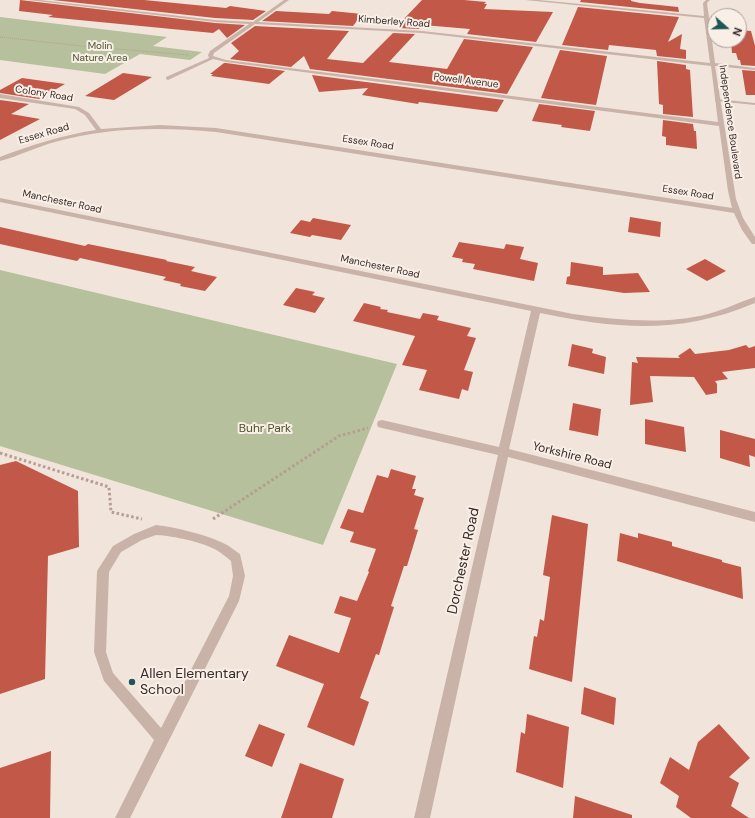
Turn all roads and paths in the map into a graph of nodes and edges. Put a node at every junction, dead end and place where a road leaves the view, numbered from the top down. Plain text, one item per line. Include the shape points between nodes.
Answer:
1 (30, 0) edge
2 (287, 0) edge
3 (527, 0) edge
4 (708, 0) edge
5 (42, 1) edge
6 (706, 17) junction
7 (254, 23) junction
8 (0, 36) edge
9 (211, 56) junction
10 (713, 64) junction
11 (755, 69) edge
12 (168, 78) dead end
13 (0, 96) edge
14 (717, 100) junction
15 (755, 104) edge
16 (720, 124) junction
17 (100, 130) junction
18 (0, 159) edge
19 (0, 200) edge
20 (735, 210) junction
21 (755, 242) edge
22 (755, 300) edge
23 (536, 310) junction
24 (382, 424) joint
25 (0, 452) edge
26 (503, 453) junction
27 (755, 517) edge
28 (213, 519) dead end
29 (145, 520) dead end
30 (162, 739) junction
31 (122, 818) edge
32 (422, 818) edge

1 - 5 street, Kimberley Road
2 - 7 street
3 - 6 street
4 - 6 street, Independence Boulevard via 705,3
5 - 7 street, Kimberley Road
6 - 10 street, Independence Boulevard
7 - 9 street
7 - 10 street, Kimberley Road via 422,32
8 - 9 path via 81,46
9 - 12 street
9 - 16 street, Powell Avenue via 226,61
10 - 11 street, Kimberley Road
10 - 14 street, Independence Boulevard
13 - 17 street, Colony Road via 77,108 88,114
14 - 15 lane
14 - 16 street, Independence Boulevard
16 - 20 street, Independence Boulevard
17 - 18 street, Essex Road via 38,144
17 - 20 street, Essex Road via 179,126 216,130
19 - 23 street, Manchester Road
20 - 21 street, Independence Boulevard
22 - 23 street, Manchester Road via 708,318 644,325
23 - 26 street, Dorchester Road
24 - 26 street, Yorkshire Road
24 - 28 path via 339,436
25 - 29 path via 109,487 111,512
26 - 27 street, Yorkshire Road
26 - 32 street, Dorchester Road
30 - 30 lane via 235,597 239,576 236,558 221,547 189,536 156,530 117,549 102,571 100,652 108,677
30 - 31 lane

